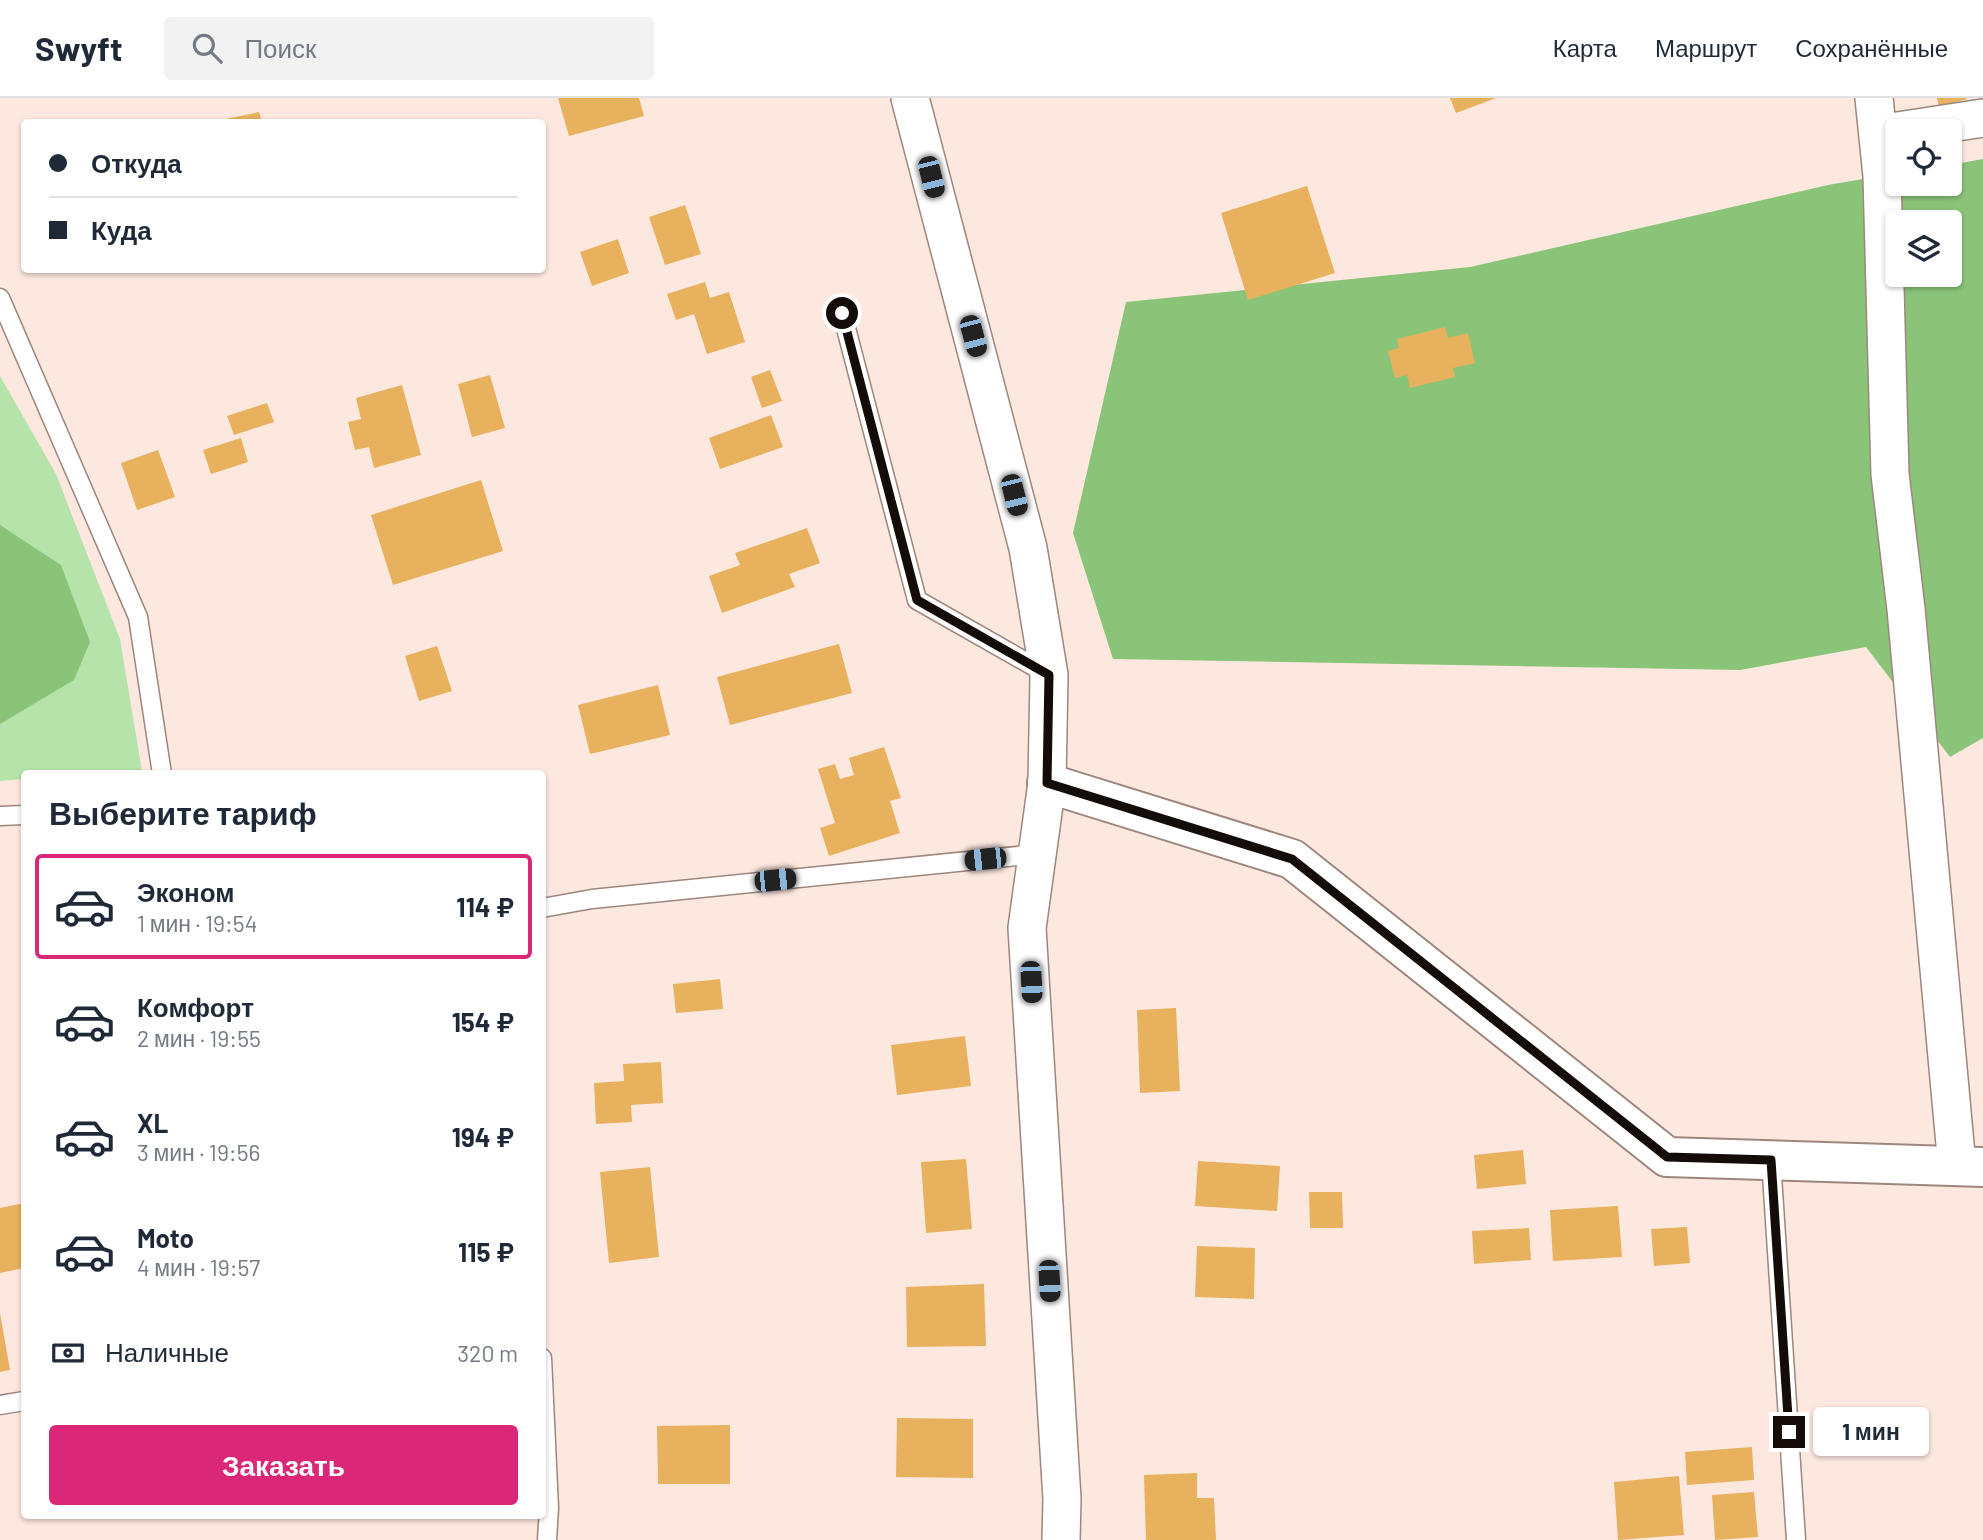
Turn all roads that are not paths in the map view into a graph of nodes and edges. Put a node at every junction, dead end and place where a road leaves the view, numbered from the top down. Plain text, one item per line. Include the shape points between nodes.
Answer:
1 (910, 98) edge
2 (1874, 98) edge
3 (1983, 118) edge
4 (1878, 134) junction
5 (0, 298) edge
6 (842, 313) dead end
7 (1049, 675) junction
8 (161, 770) edge
9 (1047, 783) junction
10 (21, 815) edge
11 (0, 816) edge
12 (1038, 854) junction
13 (546, 907) edge
14 (1771, 1160) junction
15 (1970, 1166) edge
16 (21, 1402) edge
17 (0, 1405) edge
18 (546, 1444) edge
19 (547, 1540) edge
20 (1061, 1540) edge
21 (1796, 1540) edge

1 - 7 street via 1028,548
2 - 4 street
3 - 4 street
4 - 15 street via 1890,474
5 - 8 lane via 138,617
6 - 7 lane via 917,600
7 - 9 street
9 - 12 street
9 - 14 street via 1292,859 1667,1157
10 - 11 lane
12 - 13 lane
12 - 20 street via 1027,928
14 - 15 street
14 - 21 lane
16 - 17 lane
18 - 19 lane

